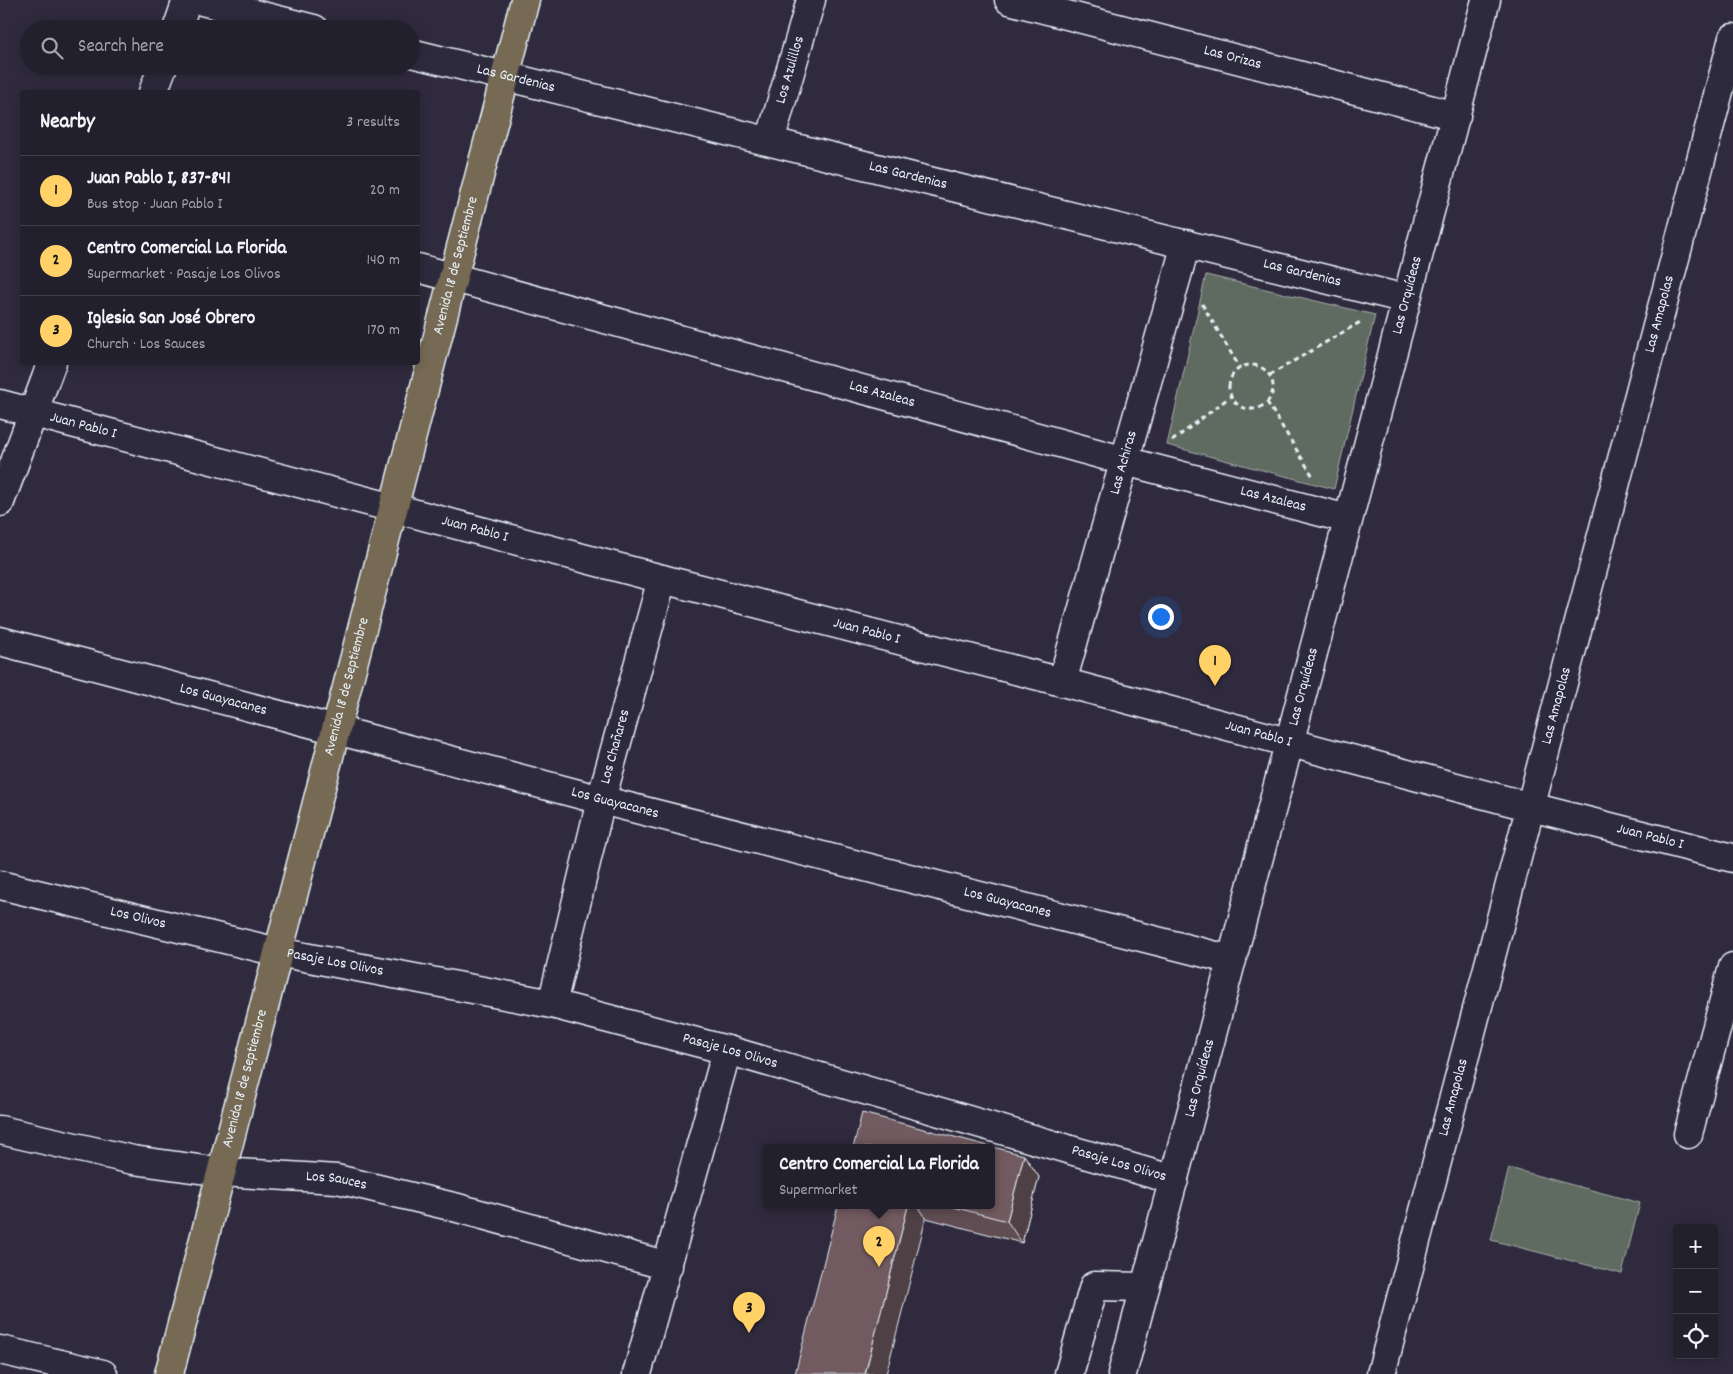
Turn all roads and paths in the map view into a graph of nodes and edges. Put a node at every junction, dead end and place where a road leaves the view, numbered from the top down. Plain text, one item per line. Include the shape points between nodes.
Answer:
1 (188, 0) edge
2 (198, 0) edge
3 (526, 0) edge
4 (811, 0) edge
5 (1010, 0) edge
6 (1486, 0) edge
7 (180, 20) edge
8 (278, 20) edge
9 (1733, 38) edge
10 (420, 55) edge
11 (160, 75) edge
12 (506, 76) junction
13 (154, 90) edge
14 (1456, 116) junction
15 (770, 141) junction
16 (1183, 255) junction
17 (420, 269) edge
18 (453, 278) junction
19 (1404, 298) junction
20 (51, 365) edge
21 (1240, 368) junction
22 (1270, 375) junction
23 (1231, 396) junction
24 (1267, 402) junction
25 (0, 404) edge
26 (33, 414) junction
27 (1133, 463) junction
28 (0, 502) edge
29 (394, 508) junction
30 (1343, 517) junction
31 (662, 579) junction
32 (0, 641) edge
33 (1062, 682) junction
34 (336, 729) junction
35 (1289, 743) junction
36 (601, 800) junction
37 (1531, 807) junction
38 (1733, 858) edge
39 (0, 885) edge
40 (278, 952) junction
41 (1232, 960) junction
42 (1733, 967) edge
43 (552, 1004) junction
44 (727, 1050) junction
45 (0, 1130) edge
46 (1688, 1134) dead end
47 (221, 1172) junction
48 (1174, 1180) junction
49 (668, 1266) junction
50 (1145, 1287) junction
51 (0, 1350) edge
52 (103, 1374) edge
53 (169, 1374) edge
54 (637, 1374) edge
55 (1069, 1374) edge
56 (1122, 1374) edge
57 (1382, 1374) edge

1 - 7 street
2 - 8 street
3 - 12 main road, Avenida 18 de Septiembre
4 - 15 street, Los Azulillos
5 - 14 street, Las Orizas
6 - 14 street, Las Orquídeas
9 - 37 street, Las Amapolas
10 - 12 street, Las Gardenias
11 - 13 street
12 - 15 street, Las Gardenias
12 - 18 main road, Avenida 18 de Septiembre
14 - 19 street, Las Orquídeas
15 - 16 street, Las Gardenias
16 - 19 street, Las Gardenias
16 - 21 path
16 - 27 street, Las Achiras
17 - 18 street, Las Azaleas
18 - 27 street, Las Azaleas
18 - 29 main road, Avenida 18 de Septiembre
19 - 22 path
19 - 30 street, Las Orquídeas
20 - 26 street
21 - 22 path via 1251,364 1265,369
21 - 23 path via 1232,375
22 - 24 path via 1273,390
23 - 24 path via 1235,402 1248,408
23 - 27 path
24 - 30 path
25 - 26 street, Juan Pablo I
26 - 28 street
26 - 29 street, Juan Pablo I
27 - 30 street, Las Azaleas
27 - 33 street, Las Achiras
29 - 31 street, Juan Pablo I
29 - 34 main road, Avenida 18 de Septiembre
30 - 35 street, Las Orquídeas
31 - 33 street, Juan Pablo I
31 - 36 street, Los Chañares
32 - 34 street, Los Guayacanes
33 - 35 street, Juan Pablo I
34 - 36 street, Los Guayacanes
34 - 40 main road, Avenida 18 de Septiembre
35 - 37 street, Juan Pablo I
35 - 41 street, Las Orquídeas
36 - 41 street, Los Guayacanes
36 - 43 street, Los Chañares
37 - 38 street, Juan Pablo I
37 - 57 street, Las Amapolas
39 - 40 street, Los Olivos
40 - 43 street, Pasaje Los Olivos
40 - 47 main road, Avenida 18 de Septiembre
41 - 48 street, Las Orquídeas
42 - 46 street
43 - 44 street, Pasaje Los Olivos
44 - 48 street, Pasaje Los Olivos
44 - 49 street
45 - 47 street, Los Sauces via 133,1160
47 - 49 street, Los Sauces via 337,1179 454,1207
47 - 53 main road, Avenida 18 de Septiembre
48 - 50 street, Las Orquídeas
49 - 54 street
50 - 55 street via 1094,1286
50 - 56 street, Las Orquídeas
51 - 52 street

